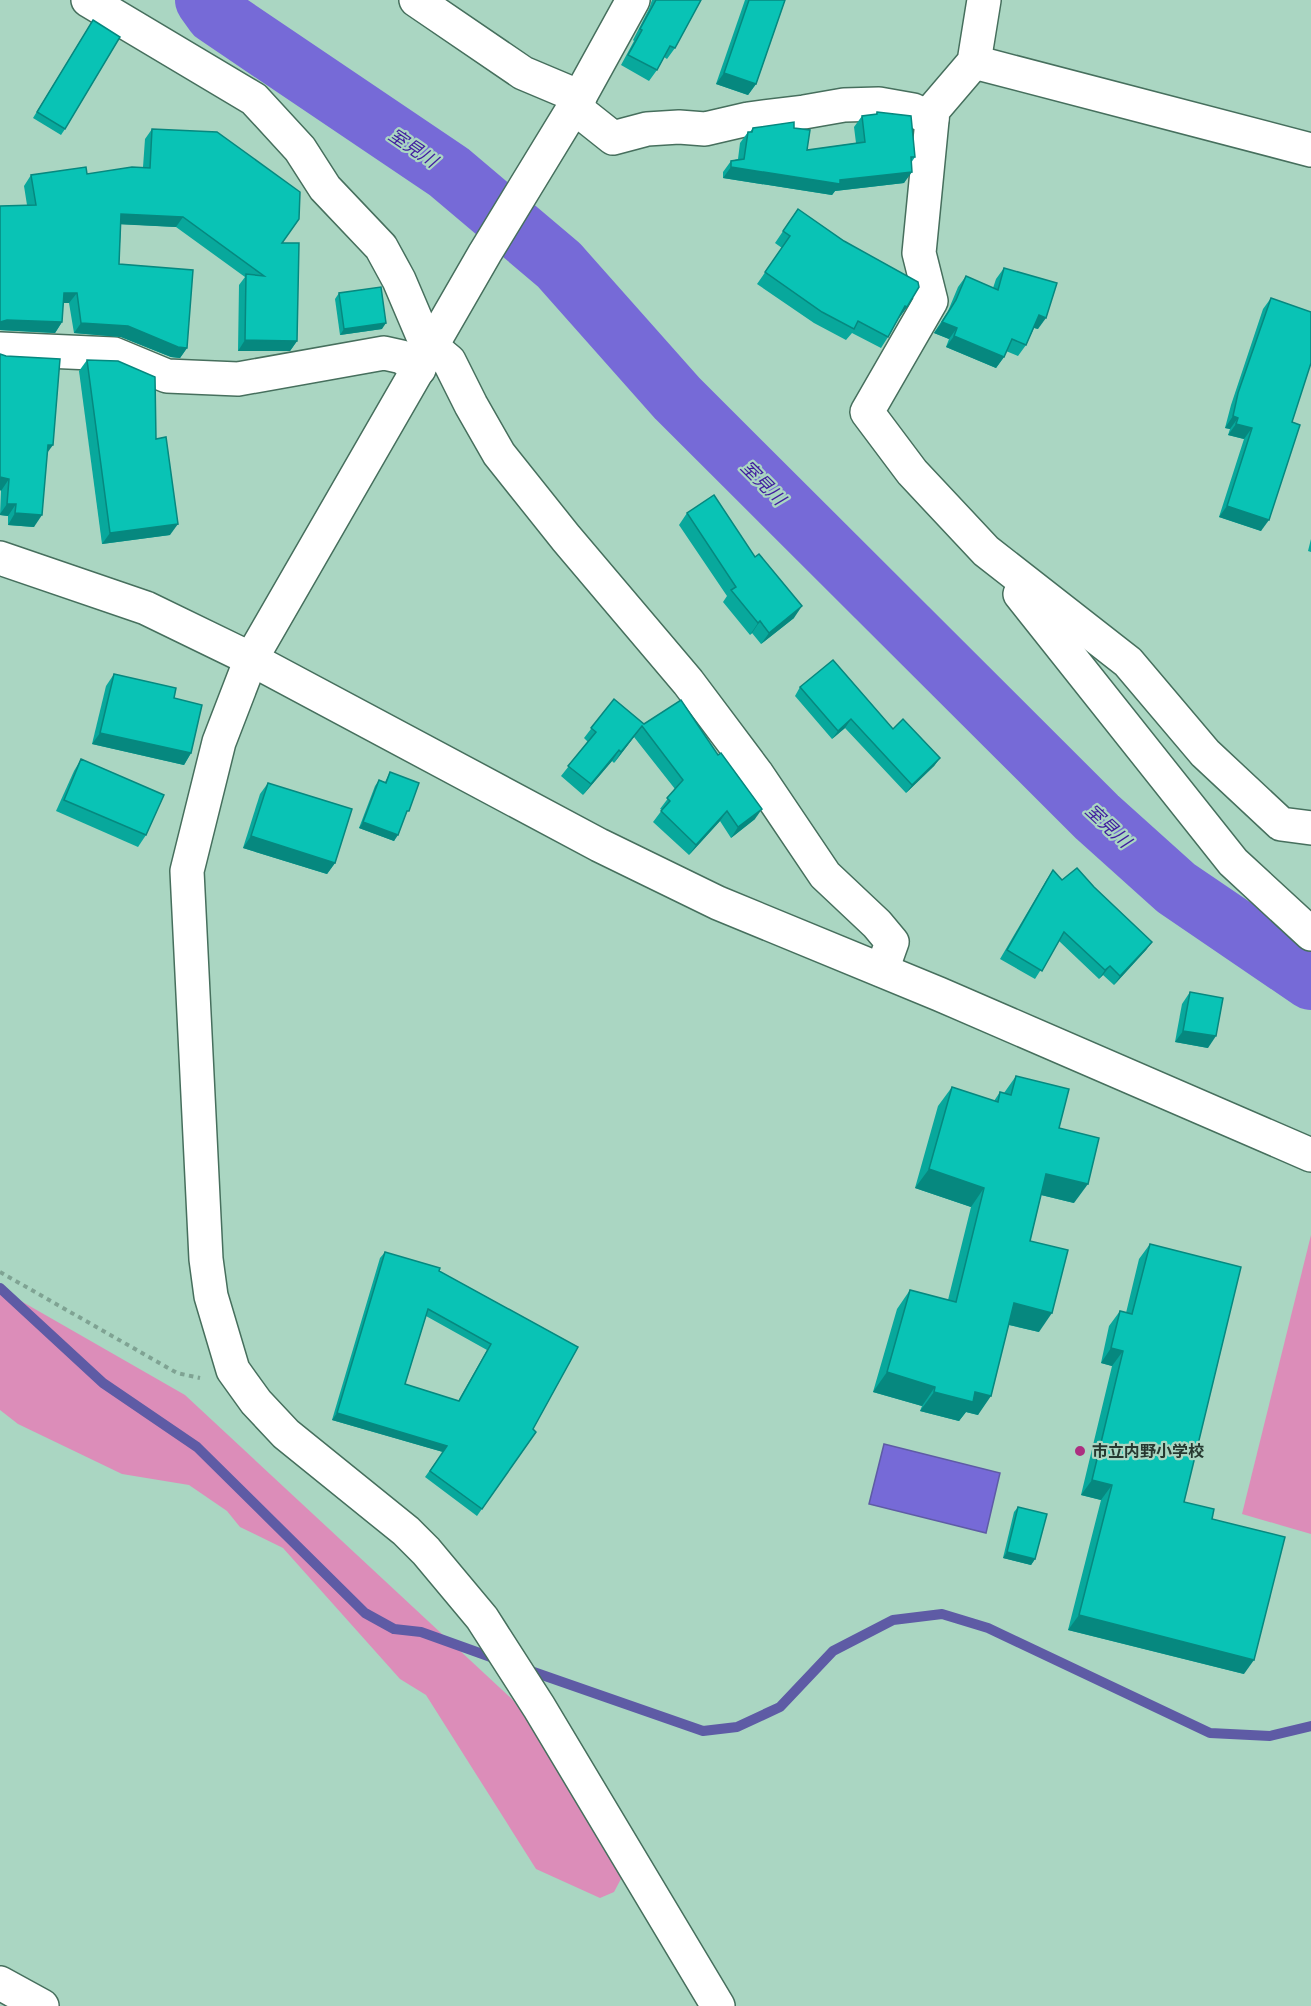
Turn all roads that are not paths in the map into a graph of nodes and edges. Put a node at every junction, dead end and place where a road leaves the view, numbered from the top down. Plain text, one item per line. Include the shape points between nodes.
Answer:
1 (88, 0) edge
2 (416, 0) edge
3 (633, 0) edge
4 (984, 0) edge
5 (974, 62) junction
6 (577, 102) junction
7 (932, 119) junction
8 (1311, 150) edge
9 (0, 349) edge
10 (425, 358) junction
11 (986, 551) junction
12 (0, 558) edge
13 (251, 659) junction
14 (1311, 828) edge
15 (1311, 934) edge
16 (882, 970) junction
17 (1311, 1155) edge
18 (0, 1983) edge
19 (42, 2006) edge
20 (718, 2006) edge

1 - 10 street via 254,99 272,118 300,149 325,188 381,247 425,341
2 - 6 street via 523,73
3 - 6 street
4 - 5 street
5 - 7 street via 933,110
5 - 8 street
6 - 7 street via 613,138 647,129 705,129 844,105 879,104 913,110
6 - 10 street
7 - 11 street via 919,253 930,302 867,412 912,472
9 - 10 street via 114,354 167,376 238,379 384,353
10 - 13 street
10 - 16 street via 449,361 499,454 688,682 757,774 825,875 892,942
11 - 14 street via 1128,662 1205,753 1281,824
11 - 15 street via 1233,862
12 - 13 street via 146,608
13 - 16 street via 599,845 718,903
13 - 20 street via 219,742 187,871 206,1259 233,1370 286,1434 406,1531 482,1618
16 - 17 street
18 - 19 street

